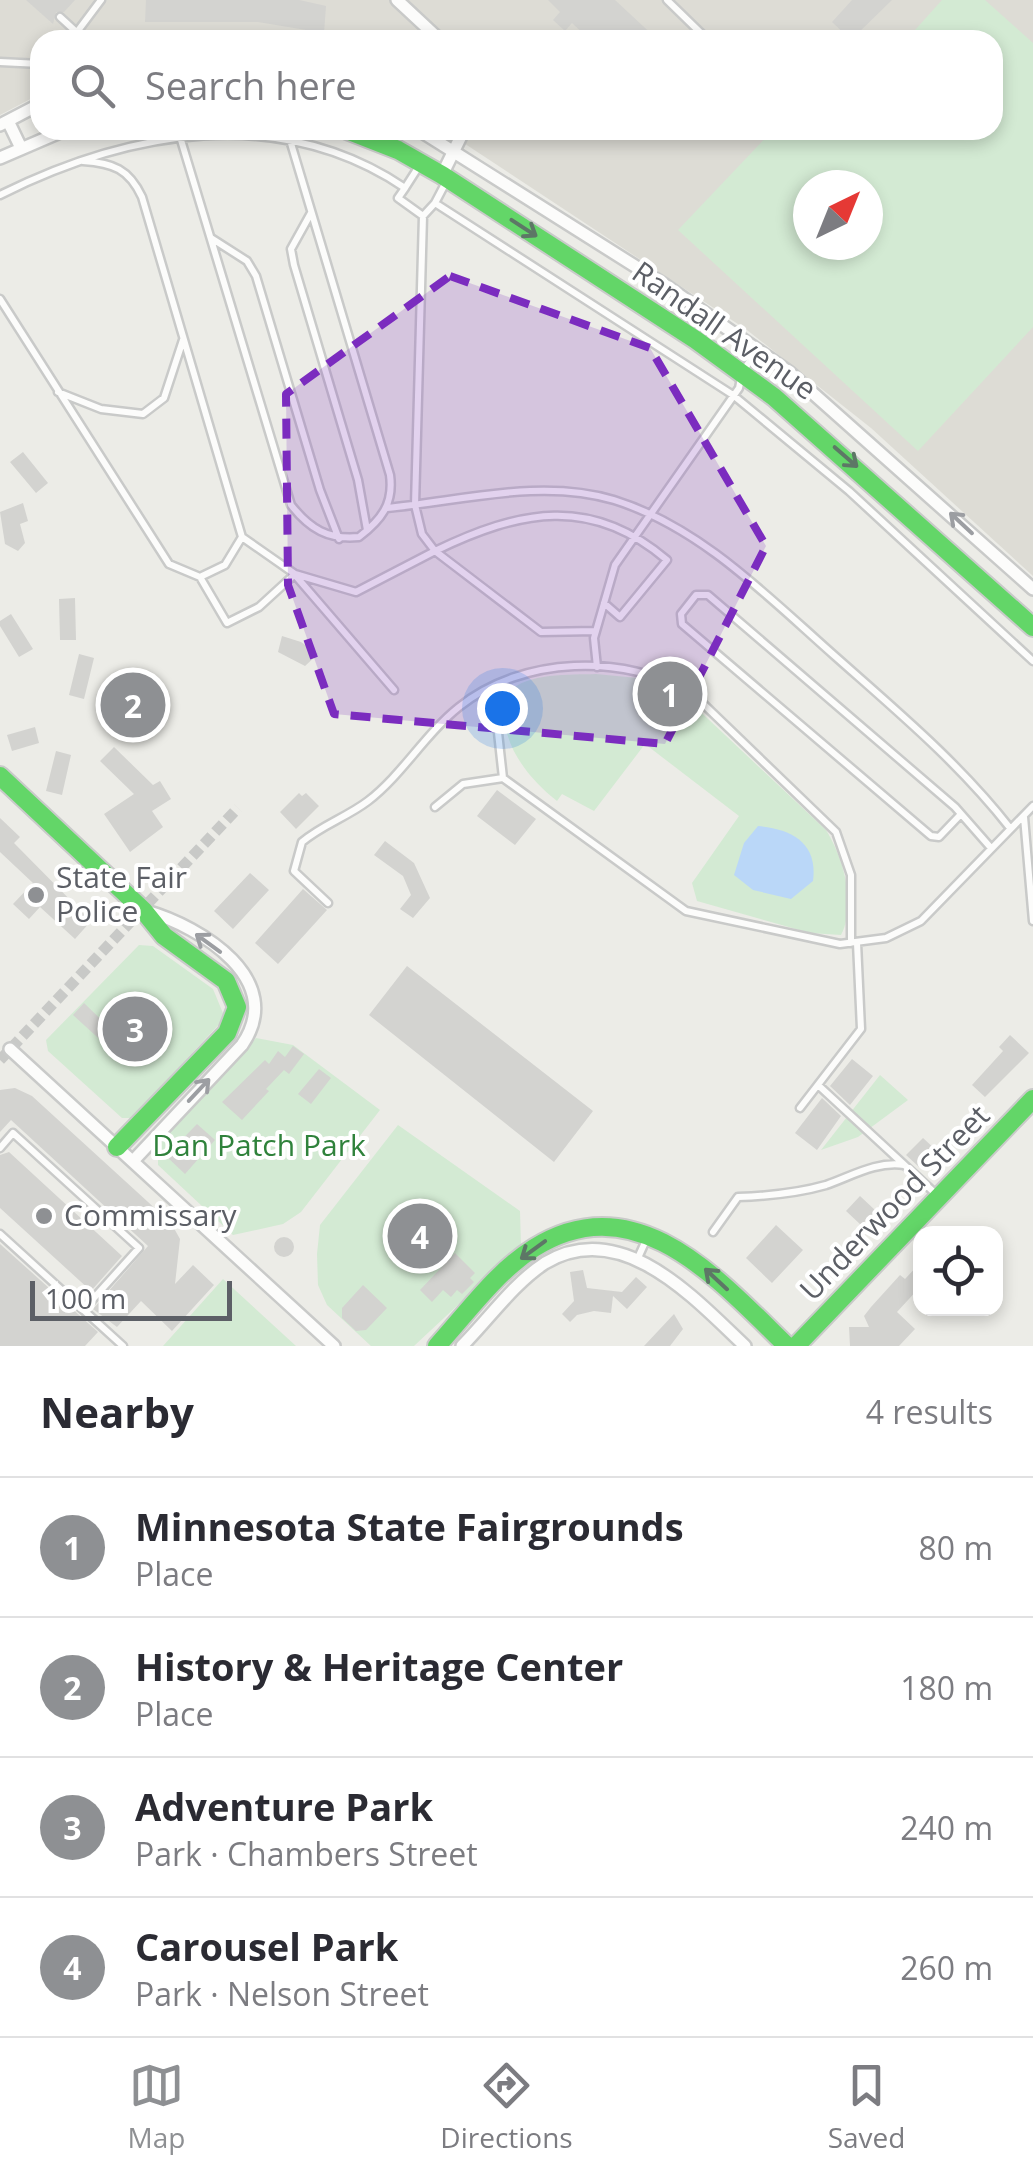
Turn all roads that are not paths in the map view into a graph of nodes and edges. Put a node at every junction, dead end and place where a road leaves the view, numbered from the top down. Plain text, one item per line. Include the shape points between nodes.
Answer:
1 (101, 0) edge
2 (397, 0) edge
3 (667, 0) edge
4 (60, 17) dead end
5 (75, 30) edge
6 (77, 30) edge
7 (429, 30) edge
8 (698, 30) edge
9 (0, 62) edge
10 (30, 64) edge
11 (30, 109) edge
12 (4, 123) edge
13 (40, 140) edge
14 (150, 140) edge
15 (181, 140) edge
16 (281, 140) edge
17 (370, 140) edge
18 (437, 140) edge
19 (460, 140) edge
20 (290, 141) junction
21 (21, 148) junction
22 (455, 150) junction
23 (0, 158) edge
24 (78, 161) junction
25 (421, 163) junction
26 (445, 177) junction
27 (405, 188) junction
28 (0, 195) edge
29 (435, 203) junction
30 (311, 213) junction
31 (423, 216) junction
32 (210, 238) junction
33 (0, 300) edge
34 (184, 335) junction
35 (758, 348) junction
36 (742, 372) junction
37 (57, 391) junction
38 (733, 395) junction
39 (414, 505) junction
40 (387, 508) junction
41 (649, 514) junction
42 (368, 530) junction
43 (636, 534) junction
44 (242, 537) junction
45 (339, 539) junction
46 (435, 551) junction
47 (295, 574) junction
48 (200, 576) junction
49 (1033, 589) edge
50 (604, 603) junction
51 (1033, 628) edge
52 (596, 631) junction
53 (1033, 661) edge
54 (597, 667) junction
55 (493, 686) junction
56 (394, 690) dead end
57 (0, 776) edge
58 (503, 778) junction
59 (435, 806) dead end
60 (1033, 806) edge
61 (961, 814) junction
62 (1024, 816) junction
63 (1010, 828) junction
64 (991, 848) junction
65 (328, 903) dead end
66 (143, 910) junction
67 (1033, 922) edge
68 (854, 943) junction
69 (0, 1039) edge
70 (10, 1049) joint
71 (818, 1085) junction
72 (1033, 1099) edge
73 (800, 1108) dead end
74 (118, 1147) junction
75 (0, 1148) edge
76 (132, 1161) junction
77 (904, 1165) junction
78 (938, 1197) junction
79 (712, 1232) dead end
80 (0, 1234) edge
81 (650, 1234) junction
82 (637, 1260) junction
83 (84, 1309) junction
84 (123, 1346) edge
85 (334, 1346) edge
86 (437, 1346) edge
87 (462, 1346) edge
88 (746, 1346) edge
89 (787, 1346) edge
90 (796, 1346) edge

1 - 6 lane
2 - 7 street
3 - 8 lane
4 - 5 lane
9 - 10 lane
11 - 12 street
12 - 21 street
13 - 21 street
14 - 24 lane
15 - 32 lane
16 - 20 lane
17 - 25 street, Randall Avenue
18 - 22 street, Randall Avenue
19 - 22 street
20 - 27 lane via 376,168
20 - 30 lane
21 - 23 street
22 - 26 street
22 - 35 street, Randall Avenue
24 - 28 lane
24 - 34 lane via 110,163 134,178
25 - 26 street, Randall Avenue
25 - 27 lane
26 - 29 lane
26 -> 36 street, Randall Avenue
27 - 31 lane via 398,198
29 - 31 lane
29 - 38 lane
30 - 40 lane via 390,476
30 - 42 lane via 291,249
31 - 39 lane
32 - 45 lane via 247,261 256,276
32 - 45 lane via 292,505 306,524
33 - 37 lane
34 - 37 lane via 164,398 142,414 100,409
34 - 44 lane
35 - 36 lane
49 -> 35 street, Randall Avenue
36 - 38 lane
36 -> 51 street, Randall Avenue
37 - 48 lane via 169,564
38 - 41 lane
38 - 53 lane via 849,490
39 - 40 lane
39 - 41 lane via 522,490 613,500
39 - 46 lane
40 - 42 lane
41 - 43 lane
41 - 63 lane via 766,594 941,748
42 - 45 lane
43 - 46 lane via 584,516 527,518
43 - 50 lane via 615,565
43 - 50 lane via 668,560 620,617
44 - 47 lane
44 - 48 lane via 225,564
46 - 47 lane via 356,592
46 - 52 lane via 542,632
47 - 48 lane via 259,608 228,623
47 - 56 lane
50 - 52 lane
52 - 54 lane
54 - 55 lane via 539,671
54 - 68 lane via 646,672 692,694 818,812 846,854
55 - 58 lane
55 - 65 lane via 461,705 369,800 302,842 294,871
57 - 66 street
58 - 59 lane via 462,784
58 - 68 lane via 686,911 819,942
60 - 62 lane
61 - 61 lane via 931,836 682,624 682,614 696,596 708,594
61 - 64 lane
62 - 63 lane
62 - 67 lane
63 - 64 lane
64 - 68 lane via 921,921 886,938
66 - 74 street via 164,936 226,982 236,1016 228,1033
76 -> 66 street via 242,1045 254,1023 248,976 177,920
68 - 71 lane via 862,1030
69 - 70 lane
70 - 74 street
71 - 73 lane
71 - 77 lane
72 - 78 street, Underwood Street
74 - 76 street
75 - 83 lane via 13,1134 139,1248
76 - 85 street
77 - 78 lane
77 - 79 lane via 882,1164 777,1196 738,1196
78 - 90 street, Underwood Street
80 - 83 lane
81 - 82 lane
81 -> 86 street via 586,1226 534,1248
89 -> 81 street via 698,1262
82 - 87 street via 582,1251 545,1264
82 - 88 street via 674,1280
83 - 84 lane

